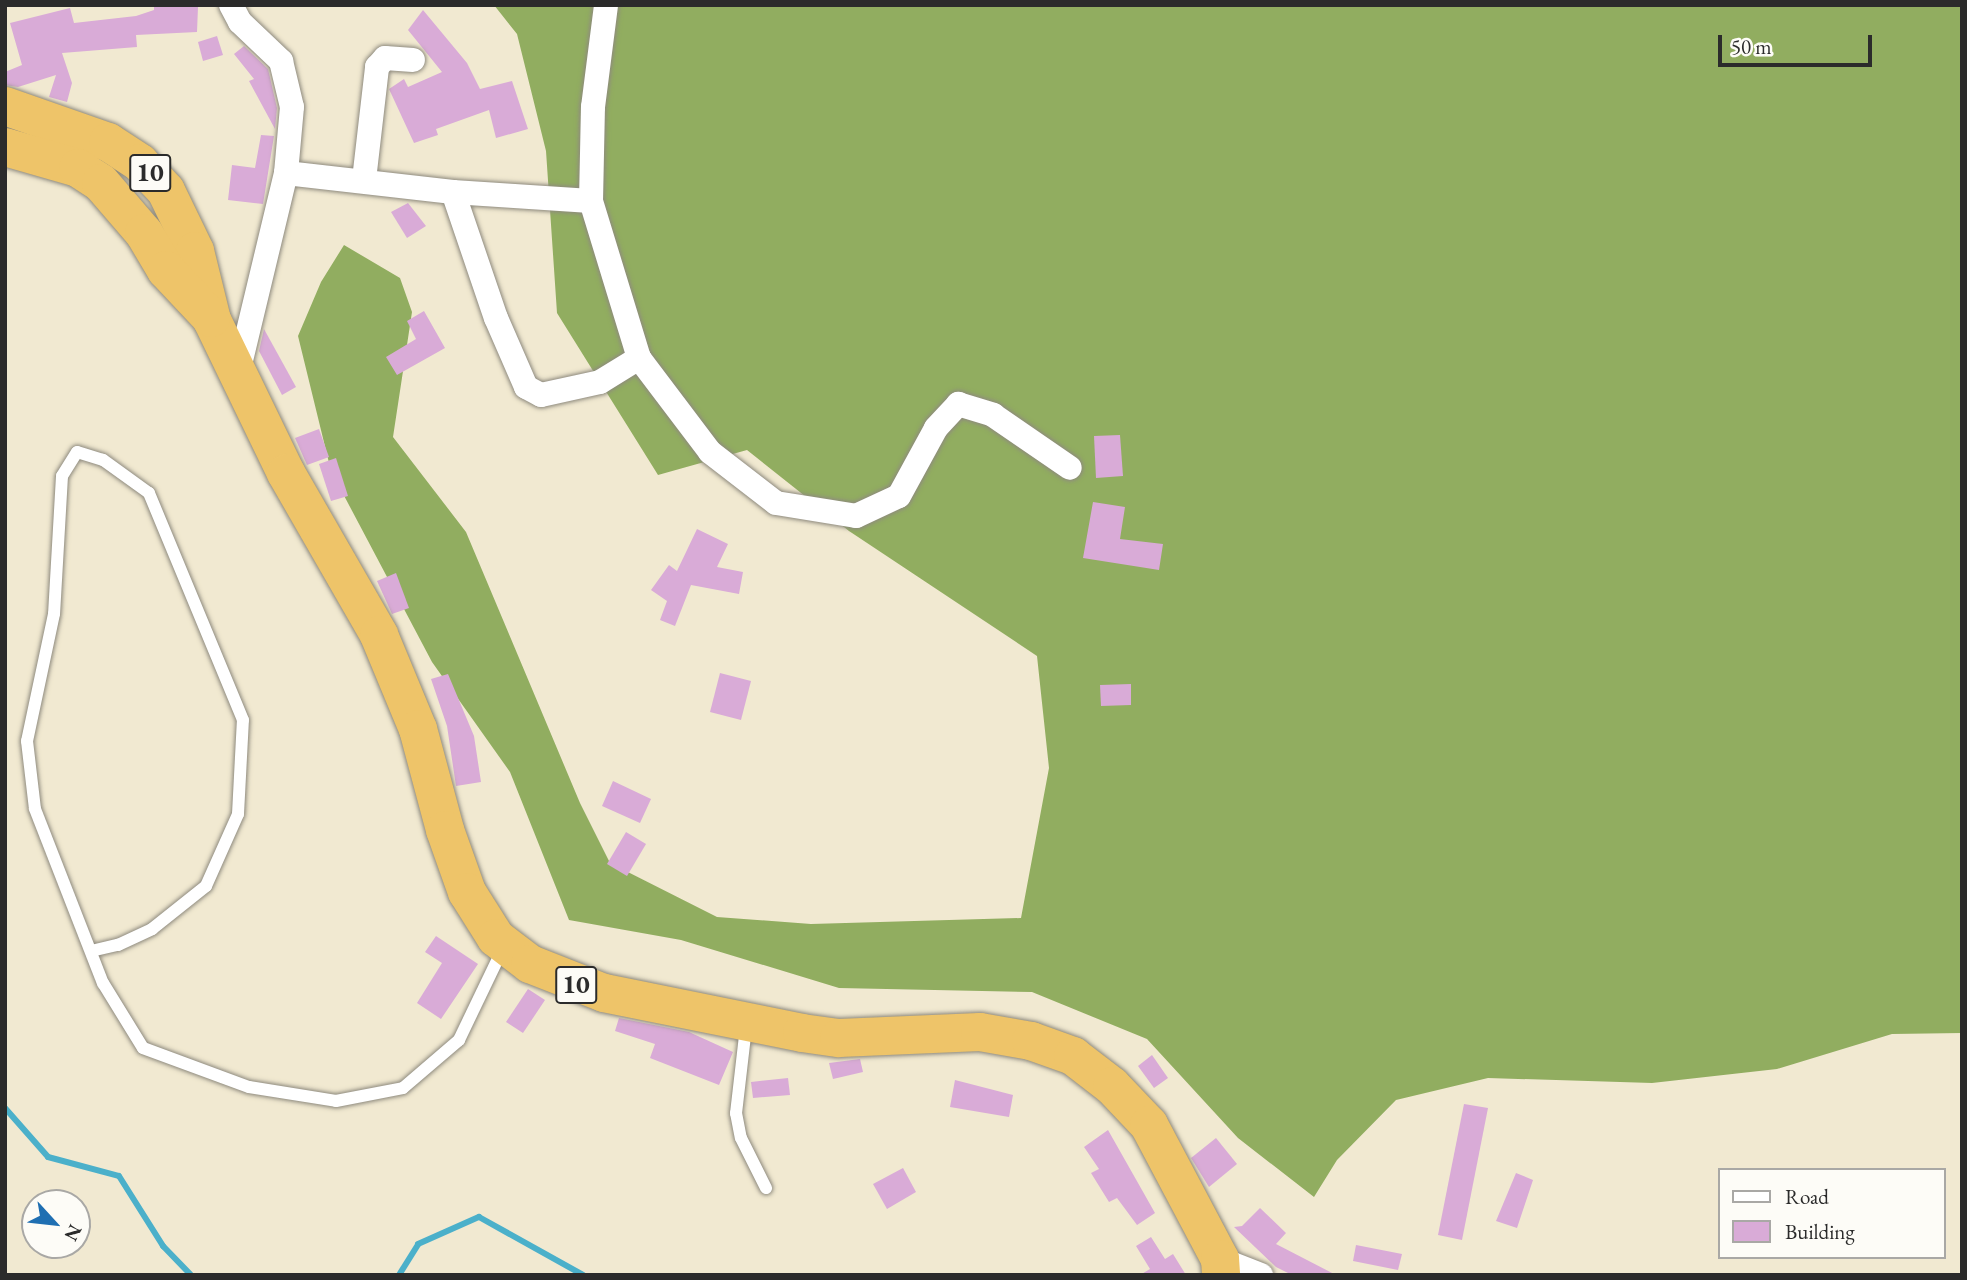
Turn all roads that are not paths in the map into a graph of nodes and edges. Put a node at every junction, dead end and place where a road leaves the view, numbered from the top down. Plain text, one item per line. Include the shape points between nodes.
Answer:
1 (232, 5) edge
2 (606, 5) edge
3 (413, 60) dead end
4 (5, 106) edge
5 (5, 146) edge
6 (286, 173) junction
7 (364, 180) junction
8 (453, 192) junction
9 (591, 201) junction
10 (212, 320) junction
11 (639, 358) junction
12 (238, 373) junction
13 (1070, 468) dead end
14 (505, 945) junction
15 (91, 951) junction
16 (747, 1020) junction
17 (766, 1188) dead end
18 (1220, 1267) edge
19 (1261, 1275) edge

1 - 6 street via 240,22 273,49 288,82 292,107
2 - 9 street via 593,107
3 - 7 street via 385,58 377,67
4 - 10 highway, 10 via 108,142 140,163 166,191 195,251
5 - 10 highway, 10 via 78,168 101,183 144,233 166,270
6 - 7 street
6 - 12 street
7 - 8 street
8 - 9 street
8 - 11 street via 496,318 526,387 541,394 600,382
9 - 11 street
10 - 12 highway, 10
11 - 13 street via 710,452 776,503 856,516 899,496 936,428 958,404 993,415
12 - 14 highway, 10 via 286,473 379,635 418,729 467,892
14 - 15 lane via 459,1040 403,1088 337,1101 249,1087 143,1048 103,983
14 - 16 highway, 10 via 570,984
15 - 15 lane via 35,809 27,741 54,614 62,476 77,452 103,460 149,493 243,720 238,814 206,886 152,929 118,945
16 - 17 lane via 736,1112 741,1138
16 - 18 highway, 10 via 839,1038 980,1032 1031,1041 1073,1056 1112,1086 1149,1125
18 - 19 street

